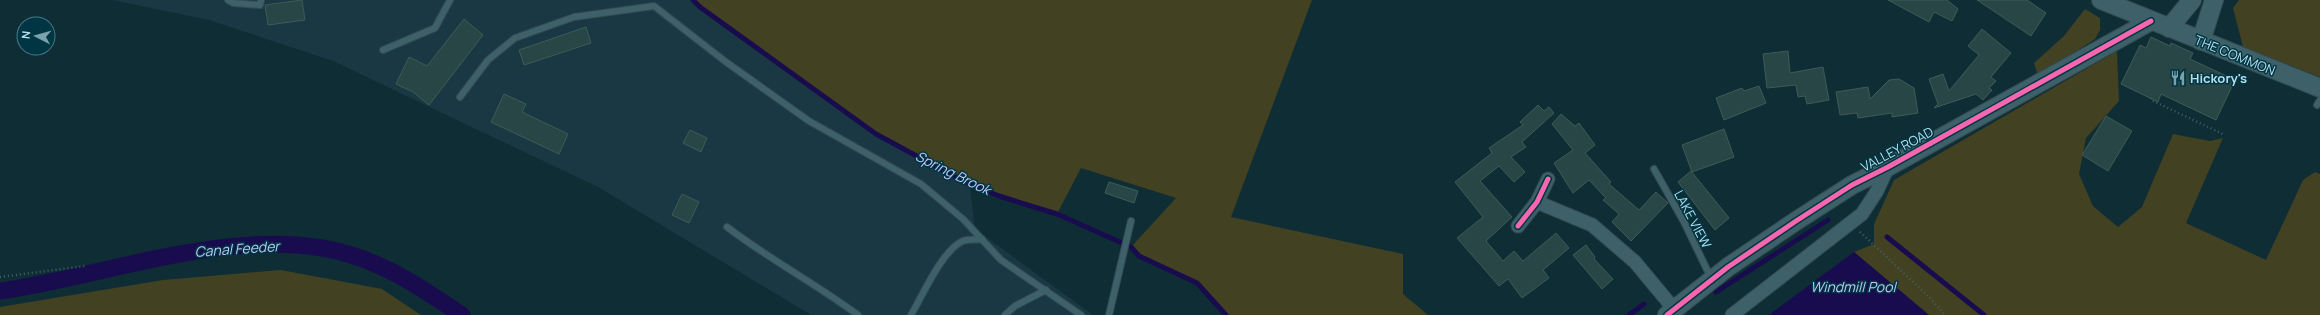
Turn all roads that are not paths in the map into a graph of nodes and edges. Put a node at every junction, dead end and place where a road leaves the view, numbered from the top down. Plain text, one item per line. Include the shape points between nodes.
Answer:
1 (228, 0) edge
2 (261, 0) edge
3 (450, 0) edge
4 (650, 0) edge
5 (2101, 0) edge
6 (2192, 0) edge
7 (2214, 0) edge
8 (654, 6) junction
9 (2151, 21) junction
10 (2169, 28) junction
11 (2201, 41) junction
12 (383, 50) dead end
13 (460, 97) dead end
14 (2319, 98) edge
15 (1888, 167) junction
16 (1654, 169) dead end
17 (1548, 179) dead end
18 (1536, 202) junction
19 (1131, 221) dead end
20 (1518, 226) dead end
21 (727, 227) dead end
22 (982, 239) junction
23 (1712, 280) junction
24 (1046, 290) junction
25 (1670, 312) edge
26 (858, 315) edge
27 (910, 315) edge
28 (1005, 315) edge
29 (1081, 315) edge
30 (1109, 315) edge
31 (1732, 315) edge

1 - 2 lane via 233,3 260,5
3 - 12 lane via 434,28
4 - 8 lane
5 - 9 street, THE COMMON
6 - 10 street
7 - 11 street
8 - 13 lane via 574,17 515,38 488,60
8 - 22 lane via 726,62 809,121 921,184 963,219
9 - 10 street, THE COMMON
9 - 15 street, VALLEY ROAD
10 - 11 street, THE COMMON
11 - 14 street, THE COMMON
15 - 23 street, VALLEY ROAD via 1852,185
15 - 31 street via 1862,214
16 - 23 lane, LAKE VIEW via 1684,222
17 - 18 street
18 - 20 street
18 - 25 street via 1592,225 1635,262
19 - 30 lane
21 - 26 lane
22 - 24 lane via 1001,260
22 - 27 lane via 964,241 941,260 928,288
23 - 25 street, VALLEY ROAD
24 - 28 lane via 1014,306
24 - 29 lane

